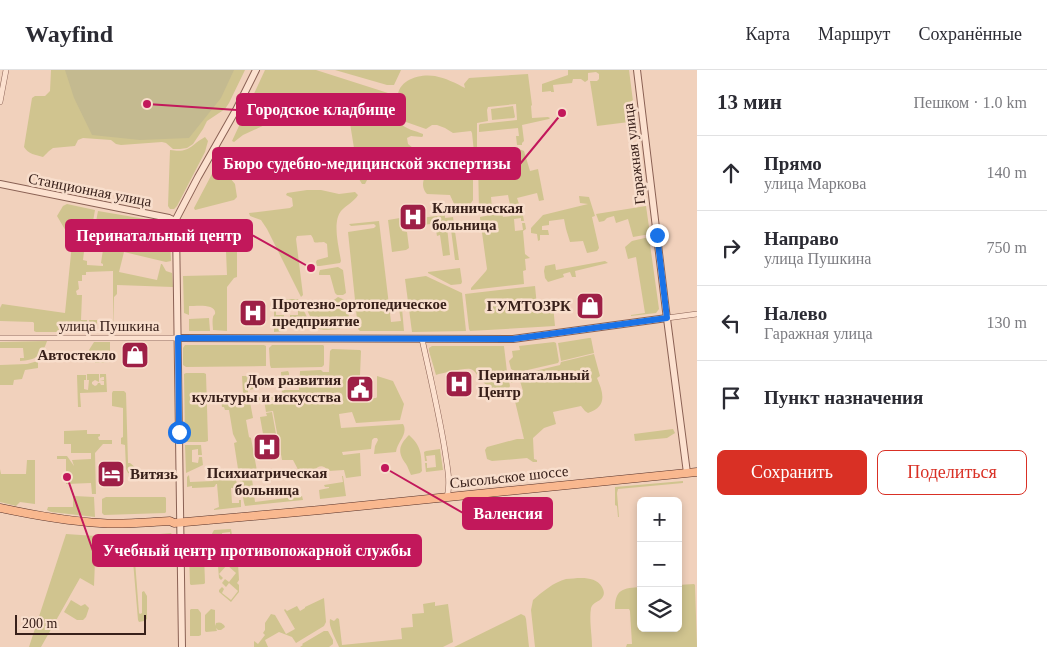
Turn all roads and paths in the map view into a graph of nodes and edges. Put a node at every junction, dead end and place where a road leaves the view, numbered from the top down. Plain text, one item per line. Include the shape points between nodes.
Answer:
1 (6, 70) edge
2 (256, 70) edge
3 (637, 70) edge
4 (0, 102) edge
5 (0, 184) edge
6 (175, 221) junction
7 (697, 314) edge
8 (667, 318) junction
9 (0, 338) edge
10 (178, 338) junction
11 (422, 340) junction
12 (697, 472) edge
13 (687, 473) junction
14 (447, 497) junction
15 (0, 508) edge
16 (0, 513) edge
17 (177, 523) junction
18 (182, 647) edge

1 - 4 street
2 - 6 street
3 - 8 street, Гаражная улица
5 - 6 street, Станционная улица
6 - 10 street
7 - 8 street, улица Пушкина
8 - 11 street, улица Пушкина via 513,339
8 - 13 street, Гаражная улица
9 - 10 street, улица Пушкина
10 - 11 street, улица Пушкина
10 - 17 street
11 - 14 street via 442,437 449,488
12 - 13 main road, Сысольское шоссе
13 - 14 main road, Сысольское шоссе
14 - 17 main road, Сысольское шоссе
15 - 17 main road, Сысольское шоссе via 68,521
16 - 17 main road, Сысольское шоссе via 40,522 99,528 170,526
17 - 18 street

